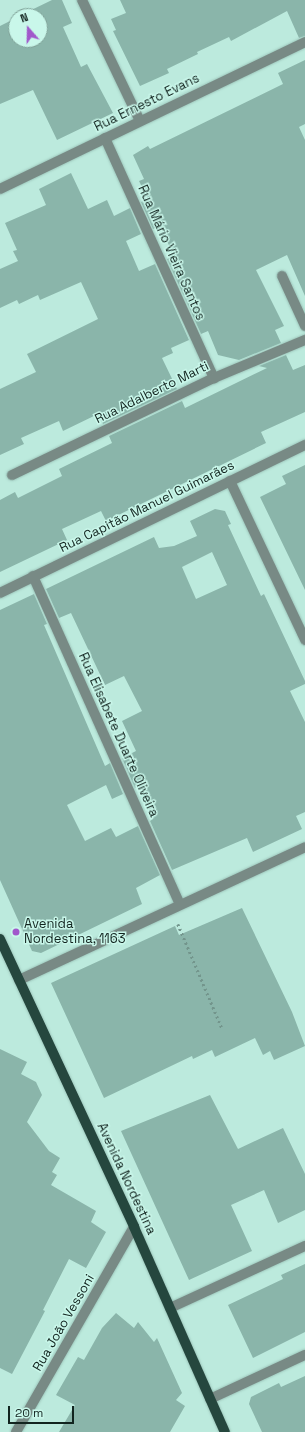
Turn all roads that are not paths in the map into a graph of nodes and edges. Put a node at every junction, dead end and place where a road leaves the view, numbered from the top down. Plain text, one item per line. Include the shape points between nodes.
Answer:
1 (82, 0) edge
2 (305, 42) edge
3 (140, 121) junction
4 (105, 138) junction
5 (0, 189) edge
6 (282, 276) dead end
7 (305, 326) edge
8 (305, 340) edge
9 (214, 378) junction
10 (305, 445) edge
11 (12, 475) dead end
12 (230, 482) junction
13 (34, 576) junction
14 (0, 592) edge
15 (305, 640) edge
16 (305, 847) edge
17 (176, 906) junction
18 (0, 939) edge
19 (19, 980) junction
20 (134, 1227) junction
21 (305, 1246) edge
22 (170, 1308) junction
23 (305, 1355) edge
24 (210, 1399) junction
25 (16, 1432) edge
26 (225, 1432) edge

1 - 3 street
2 - 3 street, Rua Ernesto Evans
3 - 4 street, Rua Ernesto Evans
4 - 5 street, Rua Ernesto Evans
4 - 9 street, Rua Mário Vieira Santos
6 - 7 street
8 - 9 street, Rua Adalberto Marti
9 - 11 street, Rua Adalberto Marti
10 - 12 street, Rua Capitão Manuel Guimarães
12 - 13 street, Rua Capitão Manuel Guimarães
12 - 15 street
13 - 14 street, Rua Capitão Manuel Guimarães
13 - 17 street, Rua Elisabete Duarte Oliveira
16 - 17 street
17 - 19 street
18 - 19 main road, Avenida Nordestina
19 - 20 main road, Avenida Nordestina
20 - 22 main road, Avenida Nordestina
20 - 25 street, Rua João Vessoni
21 - 22 street
22 - 24 main road, Avenida Nordestina
23 - 24 street
24 - 26 main road, Avenida Nordestina

